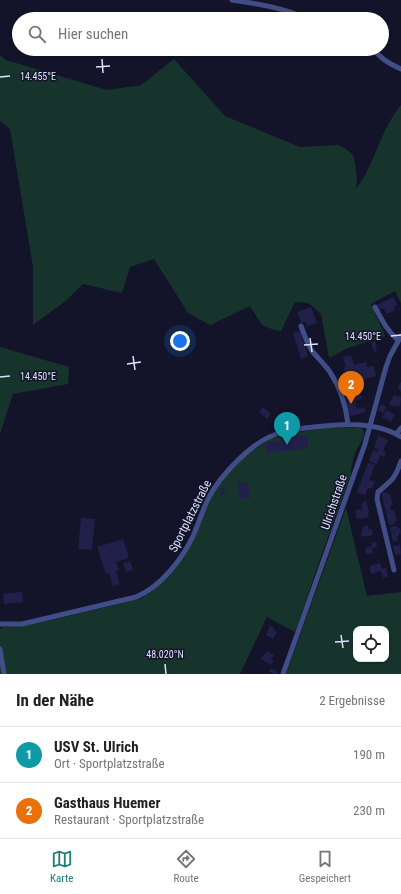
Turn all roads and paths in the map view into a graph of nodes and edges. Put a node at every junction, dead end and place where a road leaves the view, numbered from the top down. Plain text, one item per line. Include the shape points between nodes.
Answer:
1 (232, 0) edge
2 (290, 12) edge
3 (380, 56) edge
4 (401, 69) edge
5 (375, 307) dead end
6 (301, 326) dead end
7 (400, 338) edge
8 (348, 424) junction
9 (370, 426) junction
10 (401, 428) edge
11 (396, 434) junction
12 (401, 438) edge
13 (401, 461) edge
14 (394, 570) dead end
15 (0, 624) edge
16 (0, 650) edge
17 (4, 674) edge
18 (283, 674) edge

1 - 2 street via 271,6
3 - 4 street via 388,64
5 - 7 street via 386,328 393,336
6 - 8 street via 313,352 334,380
7 - 9 street, Ulrichstraße via 386,367
8 - 9 street, Sportplatzstraße
8 - 15 street, Sportplatzstraße via 280,432 265,438 243,455 220,480 208,498 183,555 158,584 144,594 35,621
9 - 11 street, Sportplatzstraße
9 - 18 street, Ulrichstraße
10 - 11 street
11 - 12 street, Sportplatzstraße
13 - 14 street via 392,480 377,495
16 - 17 street

